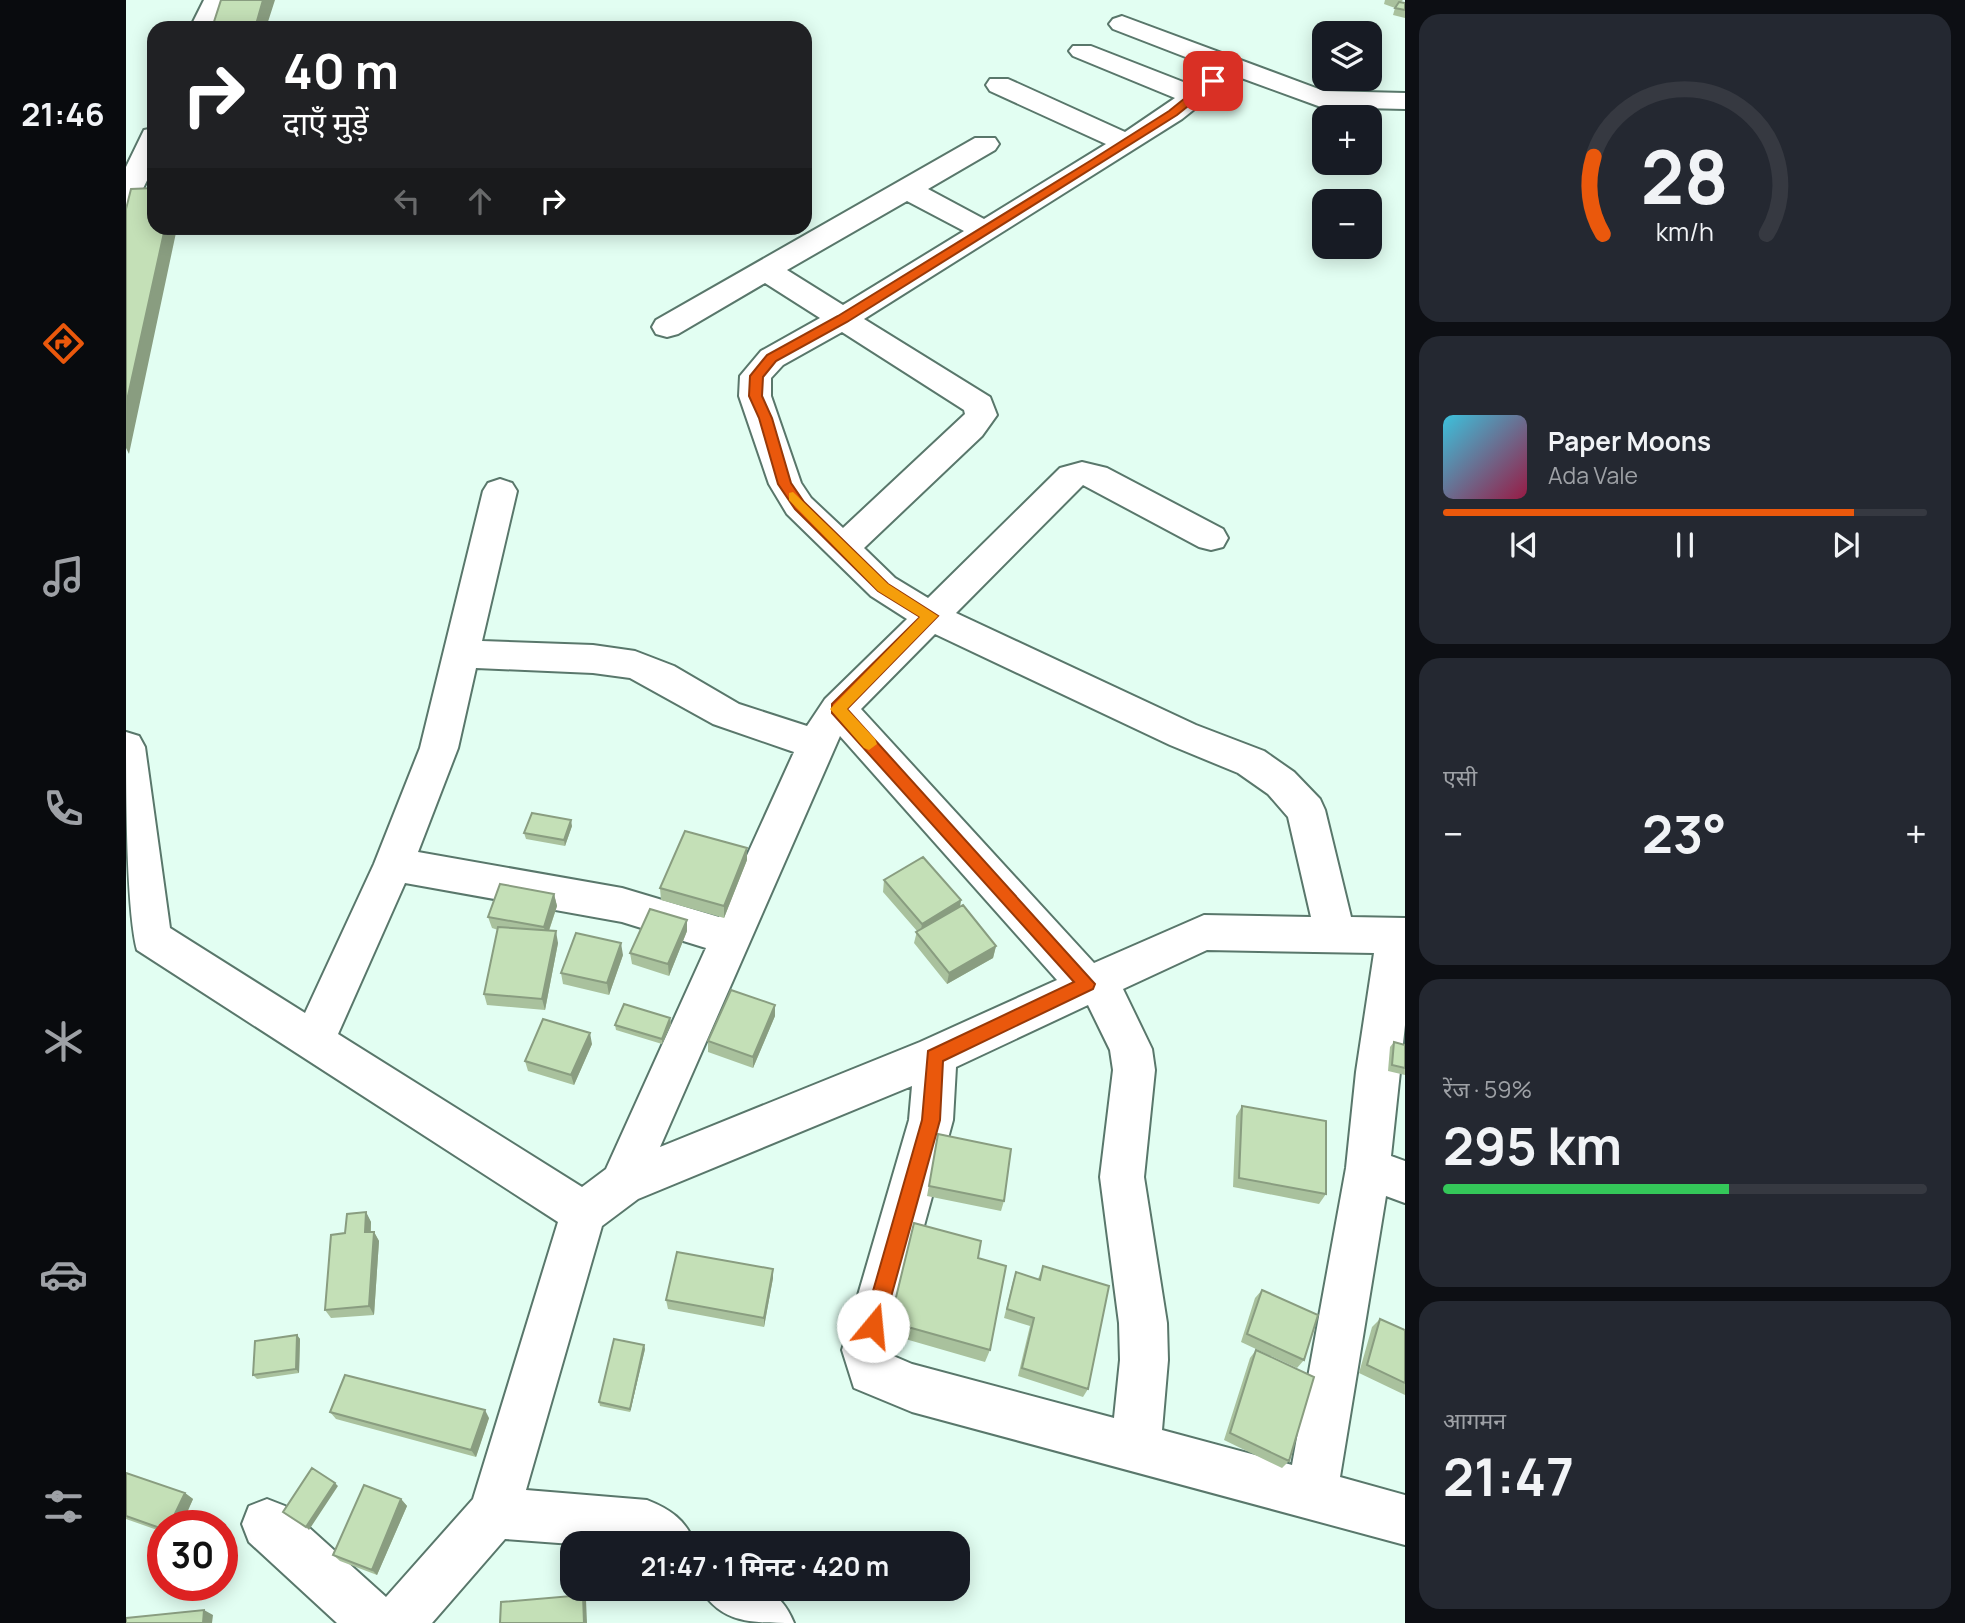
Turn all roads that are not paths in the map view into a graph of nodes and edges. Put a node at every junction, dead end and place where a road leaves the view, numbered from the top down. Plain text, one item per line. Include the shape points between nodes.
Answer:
1 (216, 0) edge
2 (207, 21) edge
3 (1122, 24) dead end
4 (1082, 51) dead end
5 (1233, 65) junction
6 (999, 85) dead end
7 (1194, 96) junction
8 (1405, 101) edge
9 (1126, 143) junction
10 (985, 144) dead end
11 (147, 151) edge
12 (907, 189) junction
13 (126, 197) edge
14 (985, 231) junction
15 (767, 271) junction
16 (842, 319) junction
17 (667, 327) dead end
18 (500, 491) dead end
19 (1211, 538) dead end
20 (843, 548) junction
21 (930, 616) junction
22 (461, 654) junction
23 (838, 709) junction
24 (816, 744) junction
25 (126, 747) edge
26 (394, 864) junction
27 (1335, 935) junction
28 (1401, 936) edge
29 (731, 938) junction
30 (1092, 982) junction
31 (313, 1041) junction
32 (934, 1056) junction
33 (1386, 1175) edge
34 (622, 1184) junction
35 (583, 1213) junction
36 (1136, 1446) junction
37 (1312, 1495) junction
38 (494, 1513) junction
39 (1405, 1520) edge
40 (267, 1524) dead end
41 (654, 1531) edge
42 (729, 1601) edge
43 (740, 1601) edge
44 (376, 1623) edge
45 (398, 1623) edge
46 (735, 1623) edge
47 (768, 1623) edge

1 - 2 street
3 - 5 street
4 - 7 street
5 - 7 street
5 - 8 street via 1321,99
6 - 9 street
7 - 9 street
9 - 14 street
10 - 12 street
11 - 13 street
12 - 14 street
12 - 15 street
14 - 16 street
15 - 16 street
15 - 17 street
16 - 20 street via 772,358 757,376 755,396 785,484 799,506
16 - 20 street via 967,395 979,405 981,415
18 - 22 street
19 - 21 street via 1082,473 1059,488
20 - 21 street via 883,587
21 - 23 street
21 - 27 street via 1183,735 1251,762 1281,782 1306,810
22 - 24 street via 635,665 726,714
22 - 26 street via 439,748
23 - 24 street
23 - 30 street
24 - 29 street
25 - 31 street via 151,938
26 - 29 street via 622,905
26 - 31 street
27 - 28 street
27 - 30 street via 1205,932
28 - 33 street via 1377,1072
29 - 34 street
30 - 32 street
30 - 36 street via 1131,1049 1134,1070 1122,1177 1143,1323
31 - 35 street
32 - 34 street
32 - 36 street via 931,1120 866,1350 871,1371 912,1388
33 - 37 street
34 - 35 street
35 - 38 street
36 - 37 street
37 - 39 street
38 - 41 street via 647,1525
38 - 45 street
40 - 44 street
42 - 46 street
43 - 47 street

